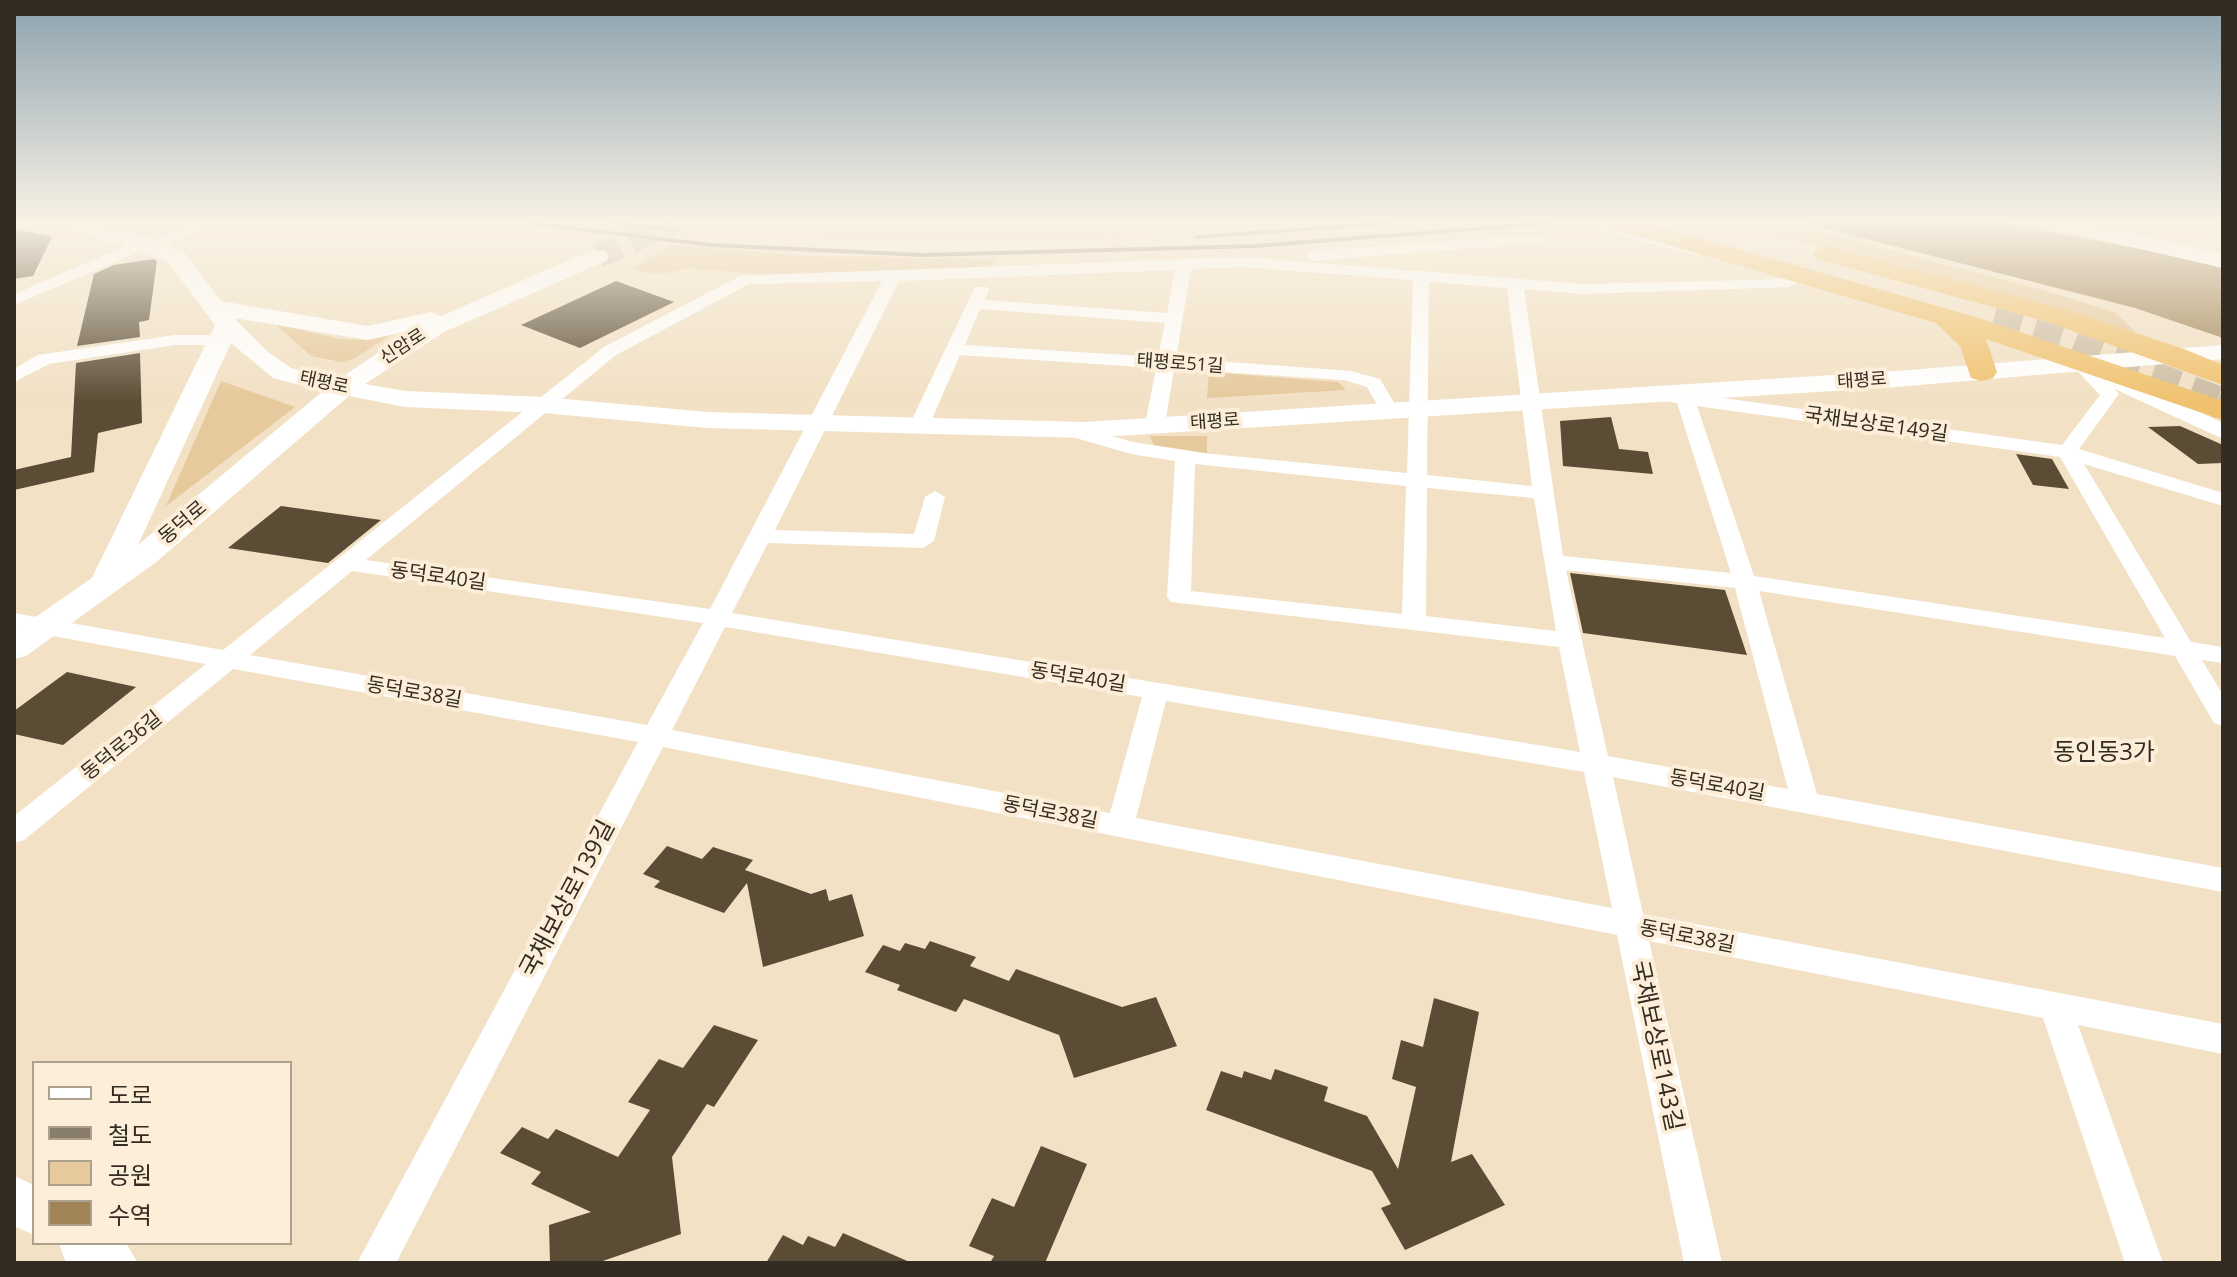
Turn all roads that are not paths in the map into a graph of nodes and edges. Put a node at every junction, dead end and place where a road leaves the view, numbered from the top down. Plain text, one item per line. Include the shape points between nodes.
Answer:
1 (56, 283) edge
2 (193, 283) edge
3 (537, 283) edge
4 (739, 283) edge
5 (890, 283) edge
6 (985, 283) edge
7 (1181, 283) edge
8 (1421, 283) edge
9 (1496, 283) edge
10 (1771, 283) edge
11 (1827, 283) edge
12 (1869, 283) edge
13 (1881, 283) edge
14 (1900, 283) edge
15 (1515, 284) junction
16 (14, 300) edge
17 (974, 304) junction
18 (474, 310) junction
19 (1993, 316) junction
20 (1946, 317) junction
21 (1175, 319) junction
22 (220, 324) junction
23 (953, 349) junction
24 (2223, 352) edge
25 (2185, 354) junction
26 (1167, 363) junction
27 (2082, 363) junction
28 (1982, 372) junction
29 (2223, 376) edge
30 (14, 377) edge
31 (344, 387) junction
32 (1651, 395) junction
33 (1685, 399) junction
34 (1528, 401) junction
35 (543, 405) junction
36 (1418, 409) junction
37 (1390, 411) junction
38 (2223, 411) edge
39 (819, 424) junction
40 (1155, 425) junction
41 (918, 428) junction
42 (1069, 430) junction
43 (2223, 432) edge
44 (2067, 452) junction
45 (1185, 457) junction
46 (1417, 481) junction
47 (1542, 493) junction
48 (935, 497) dead end
49 (2223, 500) edge
50 (761, 536) junction
51 (1553, 562) junction
52 (349, 564) junction
53 (1745, 582) junction
54 (101, 587) junction
55 (717, 618) junction
56 (14, 621) edge
57 (1414, 623) junction
58 (45, 627) junction
59 (1570, 640) junction
60 (14, 648) edge
61 (2182, 649) junction
62 (2223, 655) edge
63 (230, 660) junction
64 (1156, 691) junction
65 (2223, 717) edge
66 (654, 736) junction
67 (1596, 764) junction
68 (1805, 802) junction
69 (1120, 827) junction
70 (14, 832) edge
71 (2223, 880) edge
72 (1631, 926) junction
73 (2055, 1007) junction
74 (2223, 1039) edge
75 (14, 1199) edge
76 (32, 1211) edge
77 (85, 1245) edge
78 (114, 1263) edge
79 (376, 1263) edge
80 (1703, 1263) edge
81 (2144, 1263) edge

1 - 16 street
2 - 22 main road, 태평로
3 - 18 main road, 신암로
4 - 35 street via 610,351
5 - 39 street
6 - 17 street
7 - 21 street
8 - 36 street
9 - 15 street
10 - 15 street via 1582,289
11 - 20 highway
12 - 19 highway
13 - 19 highway
14 - 19 highway
15 - 34 street
17 - 21 street
17 - 23 street
18 - 22 main road via 368,333
18 - 31 main road, 신암로 via 435,327
19 - 20 highway
19 - 25 highway via 2057,316
19 - 27 highway
20 - 28 highway via 1974,343
21 - 26 street
22 - 30 street via 175,340 44,359
22 - 31 main road, 태평로 via 282,373
22 - 54 main road via 121,554
23 - 26 street, 태평로51길
23 - 41 street
24 - 25 main road, 태평로
25 - 27 main road, 태평로
25 - 29 highway
26 - 37 street, 태평로51길 via 1345,375 1374,383
26 - 40 street
27 - 28 main road, 태평로
27 - 38 highway
27 - 43 street
27 - 44 street via 2110,394
28 - 32 main road, 태평로
31 - 35 main road, 태평로 via 405,399
31 - 54 main road, 동덕로
32 - 33 street, 국채보상로149길
32 - 34 main road, 태평로
33 - 44 street, 국채보상로149길
33 - 53 street
34 - 36 main road, 태평로
34 - 47 street, 국채보상로143길
35 - 39 main road, 태평로
35 - 52 street
36 - 37 main road, 태평로
36 - 46 street
37 - 40 main road, 태평로
39 - 41 main road, 태평로
39 - 50 street, 국채보상로139길
40 - 42 main road, 태평로
41 - 42 main road, 태평로
42 - 45 street
44 - 49 street, 국채보상로149길
44 - 61 street
45 - 46 street
45 - 57 street via 1179,597
46 - 47 street
46 - 57 street
47 - 51 street, 국채보상로143길
48 - 50 street via 923,541
50 - 55 street, 국채보상로139길
51 - 53 street
51 - 59 street, 국채보상로143길
52 - 55 street, 동덕로40길
52 - 63 street
53 - 61 street
53 - 68 street
54 - 58 main road, 동덕로
55 - 64 street, 동덕로40길
55 - 66 street, 국채보상로139길
56 - 58 street, 동덕로38길
57 - 59 street
58 - 60 main road, 동덕로
58 - 63 street, 동덕로38길
59 - 67 street, 국채보상로143길
61 - 62 street
61 - 65 street
63 - 66 street, 동덕로38길
63 - 70 street, 동덕로36길
64 - 67 street, 동덕로40길
64 - 69 street
66 - 69 street, 동덕로38길
66 - 79 street, 국채보상로139길
67 - 68 street, 동덕로40길
67 - 72 street, 국채보상로143길
68 - 71 street, 동덕로40길
69 - 72 street, 동덕로38길
72 - 73 street, 동덕로38길
72 - 80 street, 국채보상로143길
73 - 74 street, 동덕로38길
73 - 81 street
75 - 76 street
77 - 78 street

